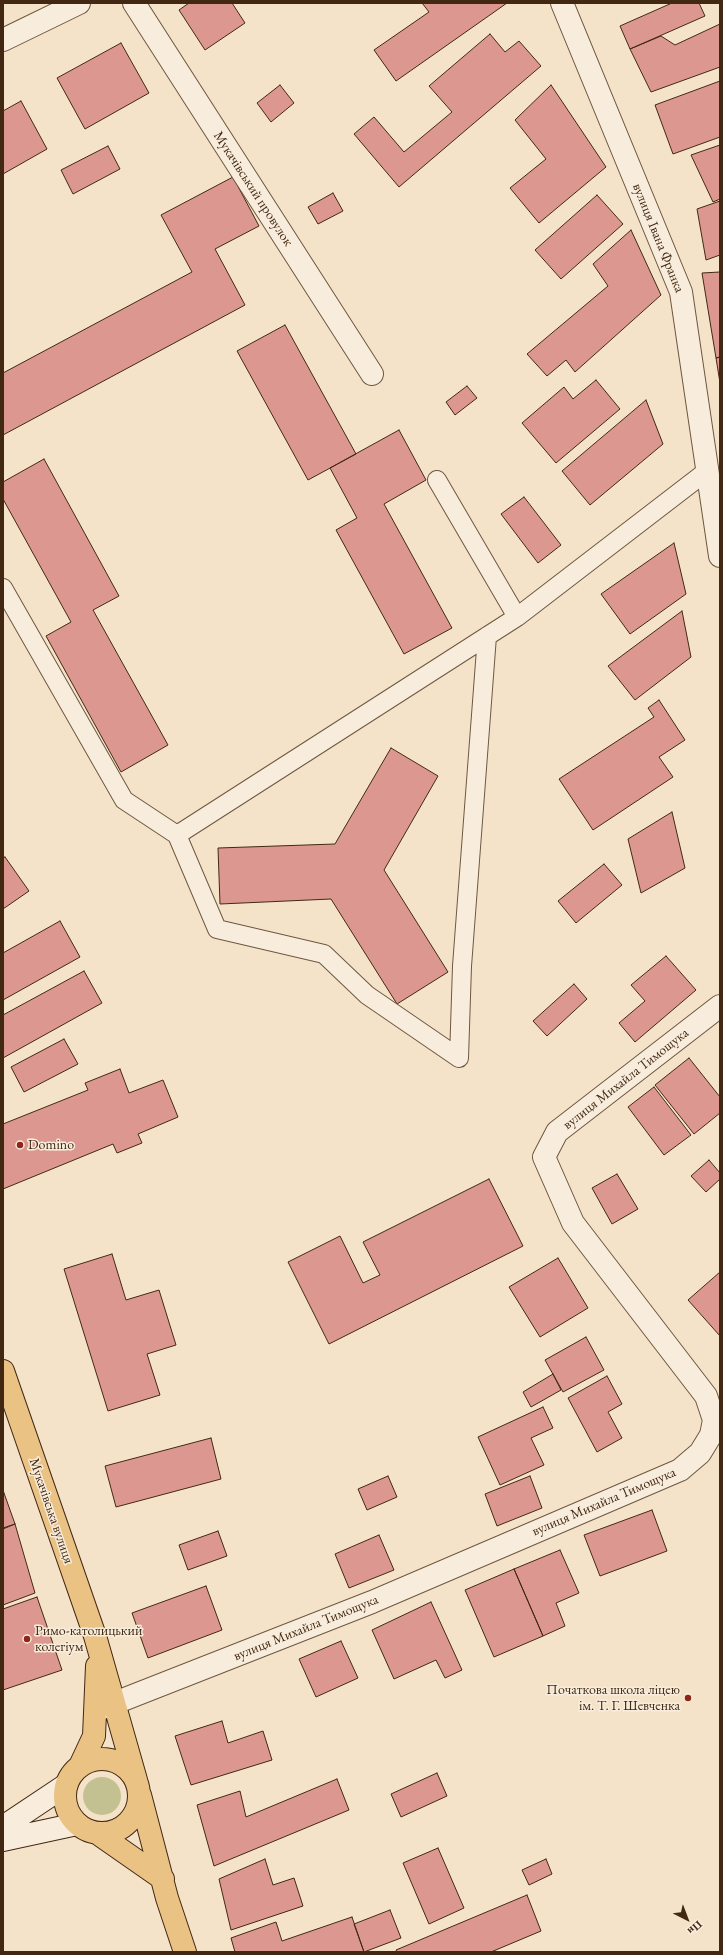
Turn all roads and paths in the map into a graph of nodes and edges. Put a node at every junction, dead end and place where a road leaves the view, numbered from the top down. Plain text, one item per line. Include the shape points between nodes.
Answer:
1 (79, 3) edge
2 (134, 3) edge
3 (562, 3) edge
4 (3, 40) edge
5 (372, 374) dead end
6 (708, 471) junction
7 (437, 480) dead end
8 (720, 556) edge
9 (3, 588) edge
10 (517, 617) junction
11 (487, 636) junction
12 (177, 835) junction
13 (720, 1006) edge
14 (3, 1371) edge
15 (104, 1708) junction
16 (80, 1766) junction
17 (66, 1785) junction
18 (138, 1788) junction
19 (77, 1824) junction
20 (3, 1827) edge
21 (97, 1833) junction
22 (3, 1840) edge
23 (163, 1879) junction
24 (184, 1952) edge

1 - 4 street
2 - 5 street, Мукачівський провулок
3 - 6 street, вулиця Івана Франка via 681,292
6 - 8 street, вулиця Івана Франка
6 - 10 lane
7 - 10 lane
9 - 12 lane via 124,800
10 - 11 lane
11 - 12 lane
11 - 12 lane via 462,966 459,1058 367,995 324,954 217,929
13 - 15 street, вулиця Михайла Тимощука via 557,1132 544,1157 573,1223 706,1396 714,1420 700,1452 680,1470 394,1593
14 - 15 highway, Мукачівська вулиця via 95,1636
15 - 16 highway, Мукачівська вулиця
15 - 18 highway, Мукачівська вулиця
16 - 17 highway via 71,1774
16 - 18 highway via 89,1760 112,1759 126,1767
17 - 19 highway via 66,1808
17 - 20 street
18 - 21 highway via 138,1808 132,1820 110,1833
18 - 23 highway, Мукачівська вулиця
19 - 21 highway
19 - 22 street
21 - 23 highway
23 - 24 highway, Мукачівська вулиця

